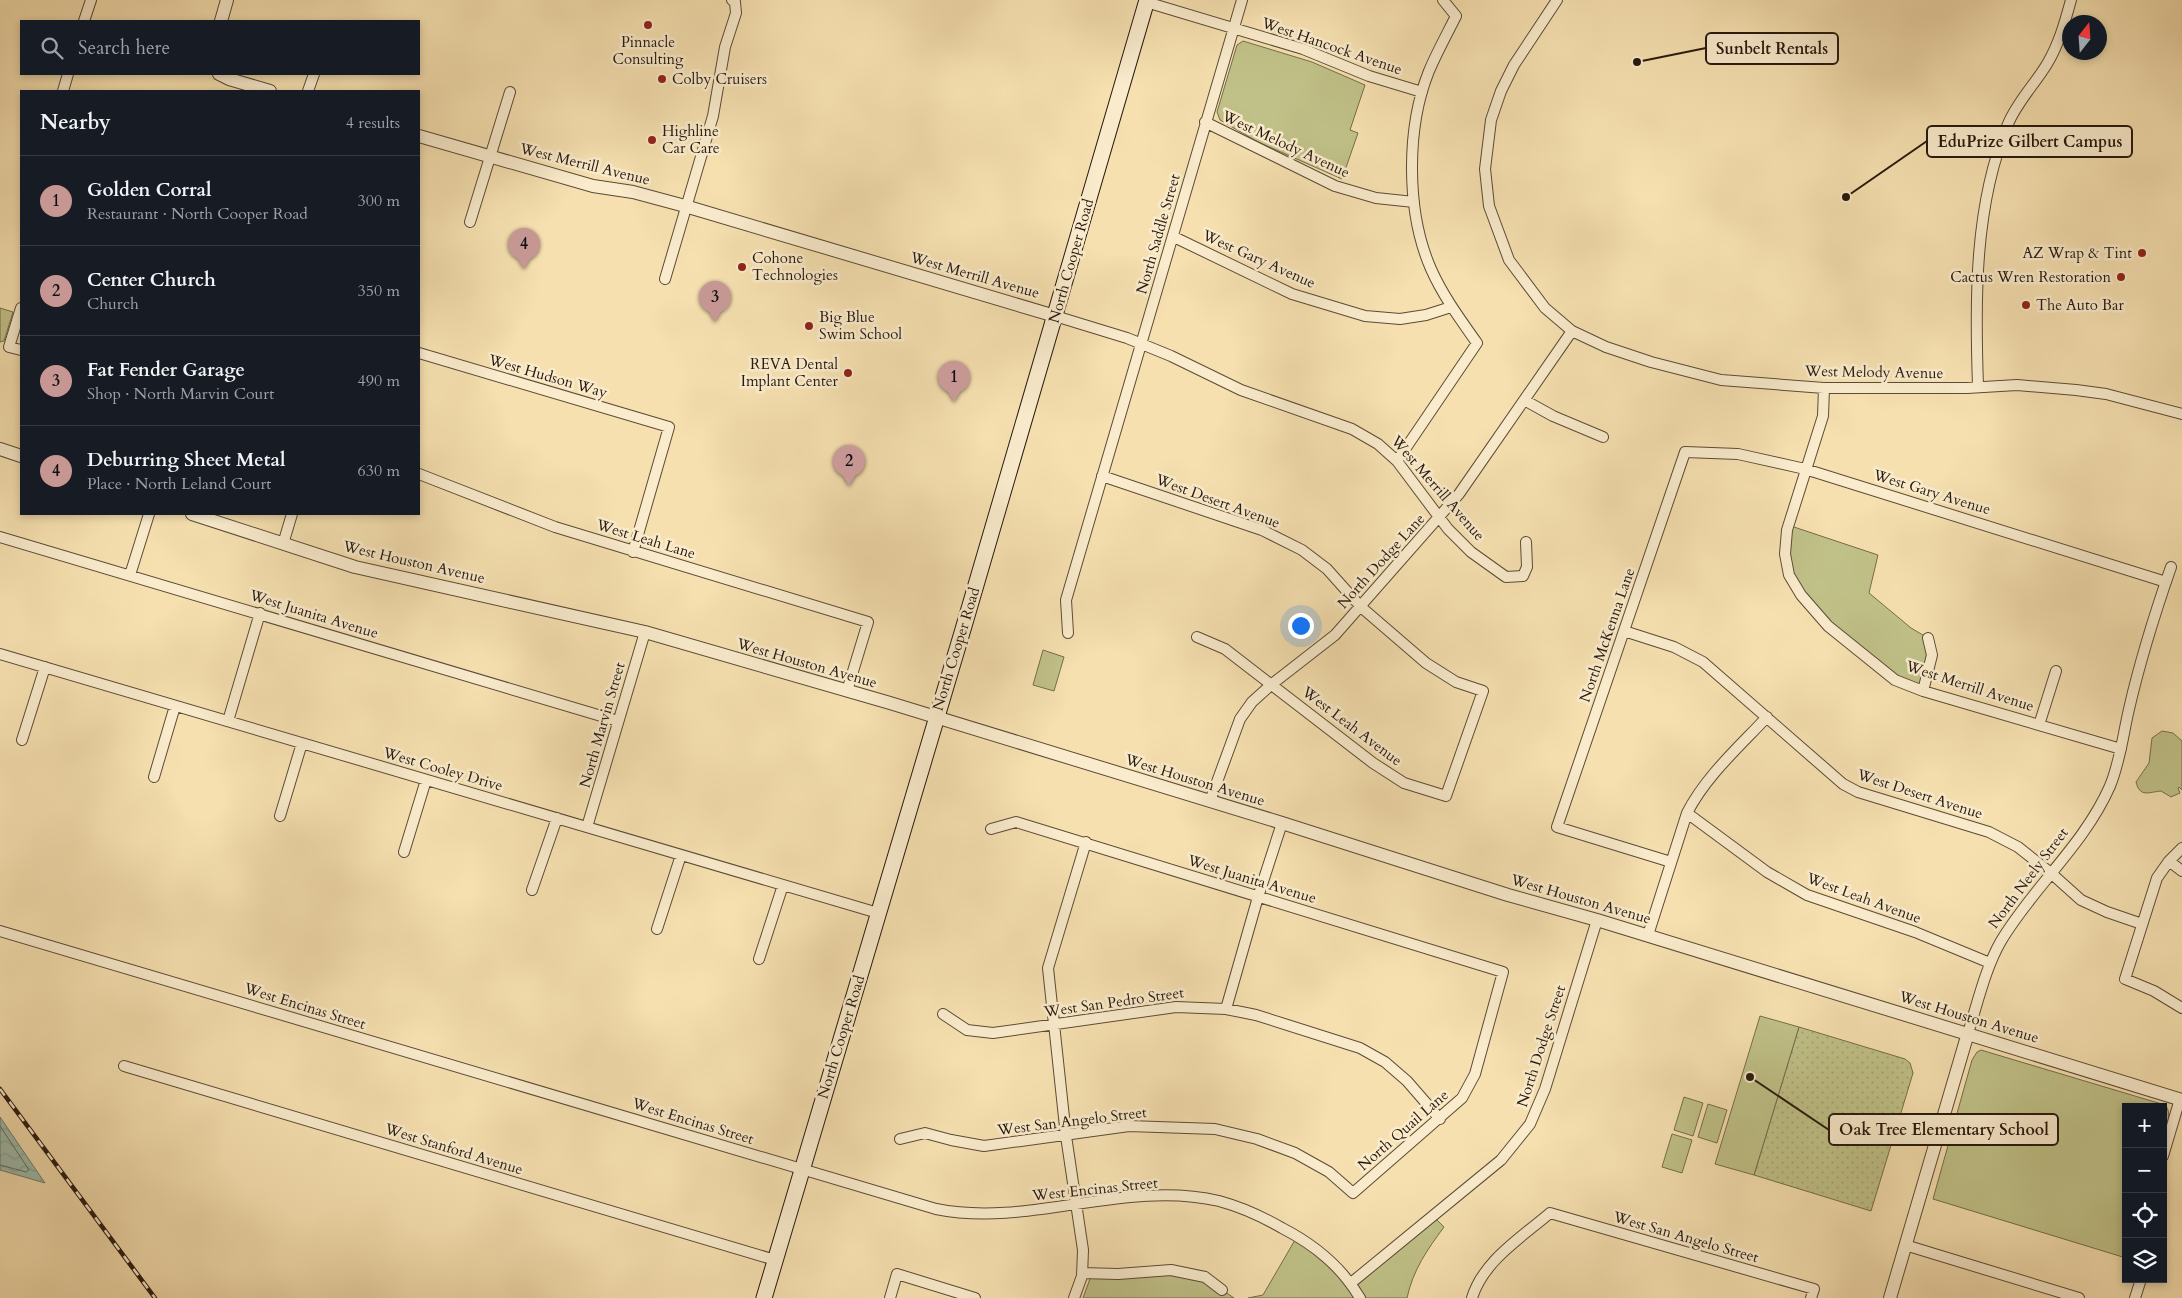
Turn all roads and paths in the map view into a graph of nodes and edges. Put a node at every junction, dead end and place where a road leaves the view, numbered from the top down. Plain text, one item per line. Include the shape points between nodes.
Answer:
1 (91, 0) edge
2 (227, 0) edge
3 (1242, 0) edge
4 (1443, 0) edge
5 (1558, 0) edge
6 (2071, 0) edge
7 (733, 1) edge
8 (1147, 1) edge
9 (84, 20) edge
10 (221, 20) edge
11 (1233, 29) junction
12 (68, 75) edge
13 (221, 75) edge
14 (314, 75) edge
15 (63, 90) edge
16 (266, 90) edge
17 (308, 90) edge
18 (510, 92) dead end
19 (1422, 92) junction
20 (1205, 122) junction
21 (420, 136) edge
22 (490, 157) junction
23 (1414, 202) junction
24 (686, 206) junction
25 (470, 222) dead end
26 (1174, 236) junction
27 (665, 279) dead end
28 (1451, 307) junction
29 (20, 311) edge
30 (1055, 316) junction
31 (1572, 331) junction
32 (1142, 344) junction
33 (20, 350) edge
34 (420, 354) edge
35 (1978, 386) junction
36 (1824, 388) junction
37 (1524, 400) junction
38 (2182, 414) edge
39 (1603, 437) dead end
40 (0, 449) edge
41 (1685, 452) joint
42 (20, 456) edge
43 (1396, 461) junction
44 (1805, 469) junction
45 (420, 474) edge
46 (1102, 476) junction
47 (148, 515) edge
48 (195, 515) edge
49 (292, 515) edge
50 (1440, 518) junction
51 (0, 536) edge
52 (1526, 542) dead end
53 (283, 544) junction
54 (633, 552) junction
55 (2171, 567) dead end
56 (130, 575) junction
57 (2166, 582) junction
58 (1361, 606) junction
59 (260, 614) junction
60 (1624, 631) junction
61 (645, 632) junction
62 (1068, 633) dead end
63 (1197, 637) dead end
64 (1928, 638) dead end
65 (0, 654) edge
66 (45, 667) junction
67 (2056, 671) dead end
68 (1272, 684) junction
69 (847, 691) junction
70 (1923, 691) junction
71 (175, 706) junction
72 (936, 717) junction
73 (1767, 717) junction
74 (228, 721) junction
75 (618, 721) junction
76 (2039, 725) junction
77 (22, 740) dead end
78 (302, 743) junction
79 (2121, 749) junction
80 (154, 777) dead end
81 (426, 780) junction
82 (1446, 796) joint
83 (1210, 801) junction
84 (1687, 812) junction
85 (280, 816) dead end
86 (556, 818) junction
87 (1282, 823) junction
88 (587, 828) junction
89 (991, 829) dead end
90 (1086, 842) junction
91 (2182, 848) edge
92 (404, 852) dead end
93 (681, 855) junction
94 (2169, 861) junction
95 (1671, 862) junction
96 (2182, 871) edge
97 (2052, 874) junction
98 (783, 885) junction
99 (532, 890) dead end
100 (1258, 897) junction
101 (878, 913) junction
102 (1597, 920) junction
103 (2142, 924) junction
104 (657, 929) dead end
105 (0, 931) edge
106 (1648, 935) junction
107 (759, 959) dead end
108 (1990, 963) junction
109 (1503, 972) joint
110 (2182, 1008) edge
111 (1226, 1009) junction
112 (943, 1014) dead end
113 (1053, 1025) junction
114 (1968, 1033) junction
115 (124, 1066) dead end
116 (2181, 1100) edge
117 (1440, 1119) junction
118 (1066, 1136) junction
119 (900, 1139) dead end
120 (2166, 1148) edge
121 (802, 1169) junction
122 (1353, 1193) joint
123 (1076, 1206) junction
124 (1905, 1245) junction
125 (775, 1260) junction
126 (1082, 1273) junction
127 (1351, 1283) junction
128 (2140, 1283) edge
129 (1222, 1290) dead end
130 (1812, 1294) edge
131 (764, 1298) edge
132 (890, 1298) edge
133 (975, 1298) edge
134 (1074, 1298) edge
135 (1360, 1298) edge
136 (1472, 1298) edge
137 (1890, 1298) edge
138 (2079, 1298) edge
139 (2135, 1298) edge

1 - 9 street
2 - 10 street
3 - 11 street, North Saddle Street
4 - 19 street via 1456,16
5 - 31 street, West Melody Avenue via 1514,65 1502,91 1491,120 1485,169 1489,206 1509,260 1545,308
6 - 35 street via 2047,64 2008,123 1986,201 1977,267
7 - 24 street via 736,12 725,47 713,116
8 - 11 street, West Hancock Avenue
8 - 30 main road, North Cooper Road
11 - 19 street, West Hancock Avenue via 1303,49 1376,79
11 - 20 street, North Saddle Street
12 - 15 street
13 - 16 street
14 - 17 street
18 - 22 street
19 - 23 street via 1413,144
20 - 23 street, West Melody Avenue via 1336,186 1376,198
20 - 26 street, North Saddle Street
21 - 22 street, West Merrill Avenue
22 - 24 street, West Merrill Avenue via 593,186 633,192
22 - 25 street
23 - 28 street via 1430,267
24 - 27 street
24 - 30 street, West Merrill Avenue
26 - 28 street, West Gary Avenue via 1292,294 1365,316 1400,319
26 - 32 street, North Saddle Street
28 - 43 street via 1477,343
29 - 33 street via 9,347
30 - 32 street, West Merrill Avenue
30 - 72 main road, North Cooper Road
31 - 36 street, West Melody Avenue via 1651,362 1721,380
31 - 37 street, North Dodge Lane
32 - 43 street, West Merrill Avenue via 1241,390 1352,429 1378,444
32 - 46 street, North Saddle Street
34 - 54 street, West Hudson Way via 669,427
35 - 36 street, West Melody Avenue
35 - 38 street, West Melody Avenue via 2106,394
36 - 44 street via 1823,416
37 - 39 street
37 - 50 street, North Dodge Lane
40 - 42 street
41 - 44 street, West Gary Avenue via 1738,454
41 - 60 street, North McKenna Lane
43 - 50 street, West Merrill Avenue
44 - 57 street, West Gary Avenue
44 - 70 street, West Merrill Avenue via 1787,530 1784,554 1789,575 1801,595 1828,626 1895,680
45 - 54 street, West Leah Lane via 555,527
46 - 58 street, West Desert Avenue via 1262,530 1302,550 1327,569
46 - 62 street, North Saddle Street via 1066,600
47 - 56 street
48 - 53 street, West Houston Avenue
49 - 53 street
50 - 52 street, West Merrill Avenue via 1471,552 1506,577 1523,576 1527,567
50 - 58 street, North Dodge Lane
51 - 56 street, West Juanita Avenue
53 - 61 street, West Houston Avenue via 375,572
54 - 69 street, West Leah Lane via 868,622
55 - 57 street, North Neely Street
56 - 59 street, West Juanita Avenue
57 - 79 street, North Neely Street via 2134,690
58 - 68 street, North Dodge Lane via 1335,635
58 - 82 street, West Desert Avenue via 1426,663 1456,682 1483,691
59 - 74 street
59 - 75 street, West Juanita Avenue
60 - 73 street, West Desert Avenue via 1674,647 1703,662
60 - 95 street, North McKenna Lane via 1557,827
61 - 69 street, West Houston Avenue
61 - 75 street, North Marvin Street
63 - 68 street, West Leah Avenue via 1225,649
64 - 70 street via 1932,655
65 - 66 street, West Cooley Drive
66 - 71 street, West Cooley Drive
66 - 77 street
67 - 76 street
68 - 82 street, West Leah Avenue via 1373,763 1404,783
68 - 83 street, North Dodge Lane via 1252,702 1240,719
69 - 72 street, West Houston Avenue
70 - 76 street, West Merrill Avenue
71 - 74 street, West Cooley Drive
71 - 80 street
72 - 83 street, West Houston Avenue
72 - 101 main road, North Cooper Road
73 - 84 street via 1711,777
73 - 97 street, West Desert Avenue via 1843,784 1858,792 1989,832 2018,847
74 - 78 street, West Cooley Drive
75 - 88 street, North Marvin Street
76 - 79 street, West Merrill Avenue
78 - 81 street, West Cooley Drive
78 - 85 street
79 - 97 street, North Neely Street via 2110,785 2095,815
81 - 86 street, West Cooley Drive
81 - 92 street
83 - 87 street, West Houston Avenue
84 - 95 street
84 - 108 street, West Leah Avenue via 1767,872 1807,895 1915,932
86 - 88 street, West Cooley Drive
86 - 99 street
87 - 100 street
87 - 102 street, West Houston Avenue
88 - 93 street, West Cooley Drive
89 - 90 street, West Juanita Avenue via 1016,822
90 - 100 street, West Juanita Avenue
90 - 113 street via 1048,968
91 - 94 street
93 - 98 street, West Cooley Drive
93 - 104 street
94 - 96 street
94 - 103 street via 2157,878
95 - 106 street
97 - 103 street, West Desert Avenue via 2081,900
97 - 108 street, North Neely Street via 2012,925
98 - 101 street, West Cooley Drive
98 - 107 street
100 - 109 street, West Juanita Avenue
100 - 111 street
101 - 121 main road, North Cooper Road
102 - 106 street, West Houston Avenue
102 - 127 street, North Dodge Street via 1546,1089 1530,1124 1501,1160
103 - 110 street via 2125,979
105 - 121 street, West Encinas Street
106 - 114 street, West Houston Avenue
108 - 114 street, North Neely Street
109 - 117 street, North Quail Lane via 1476,1074 1462,1098
111 - 113 street, West San Pedro Street via 1176,1007
111 - 117 street, West San Pedro Street via 1256,1015 1360,1048 1385,1062 1407,1081
112 - 113 street, West San Pedro Street via 967,1030 993,1034
113 - 118 street
114 - 116 street, West Houston Avenue
114 - 124 street, North Neely Street
115 - 125 street, West Stanford Avenue
116 - 120 street
117 - 122 street, North Quail Lane
118 - 119 street, West San Angelo Street via 984,1146 925,1132
118 - 122 street, West San Angelo Street via 1129,1126 1215,1129 1295,1153 1329,1172
118 - 123 street
121 - 123 street, West Encinas Street via 957,1214 1000,1214
121 - 125 main road, North Cooper Road
123 - 126 street via 1083,1250
123 - 127 street, West Encinas Street via 1140,1196 1181,1196 1220,1201 1261,1216 1296,1235 1326,1256
124 - 137 street, North Neely Street
124 - 138 street
125 - 131 main road, North Cooper Road
126 - 129 street via 1171,1270 1205,1277
126 - 134 street
127 - 135 street, West Encinas Street
128 - 139 street
130 - 136 street, West San Angelo Street via 1550,1213 1491,1264 1478,1280
132 - 133 street via 897,1274

